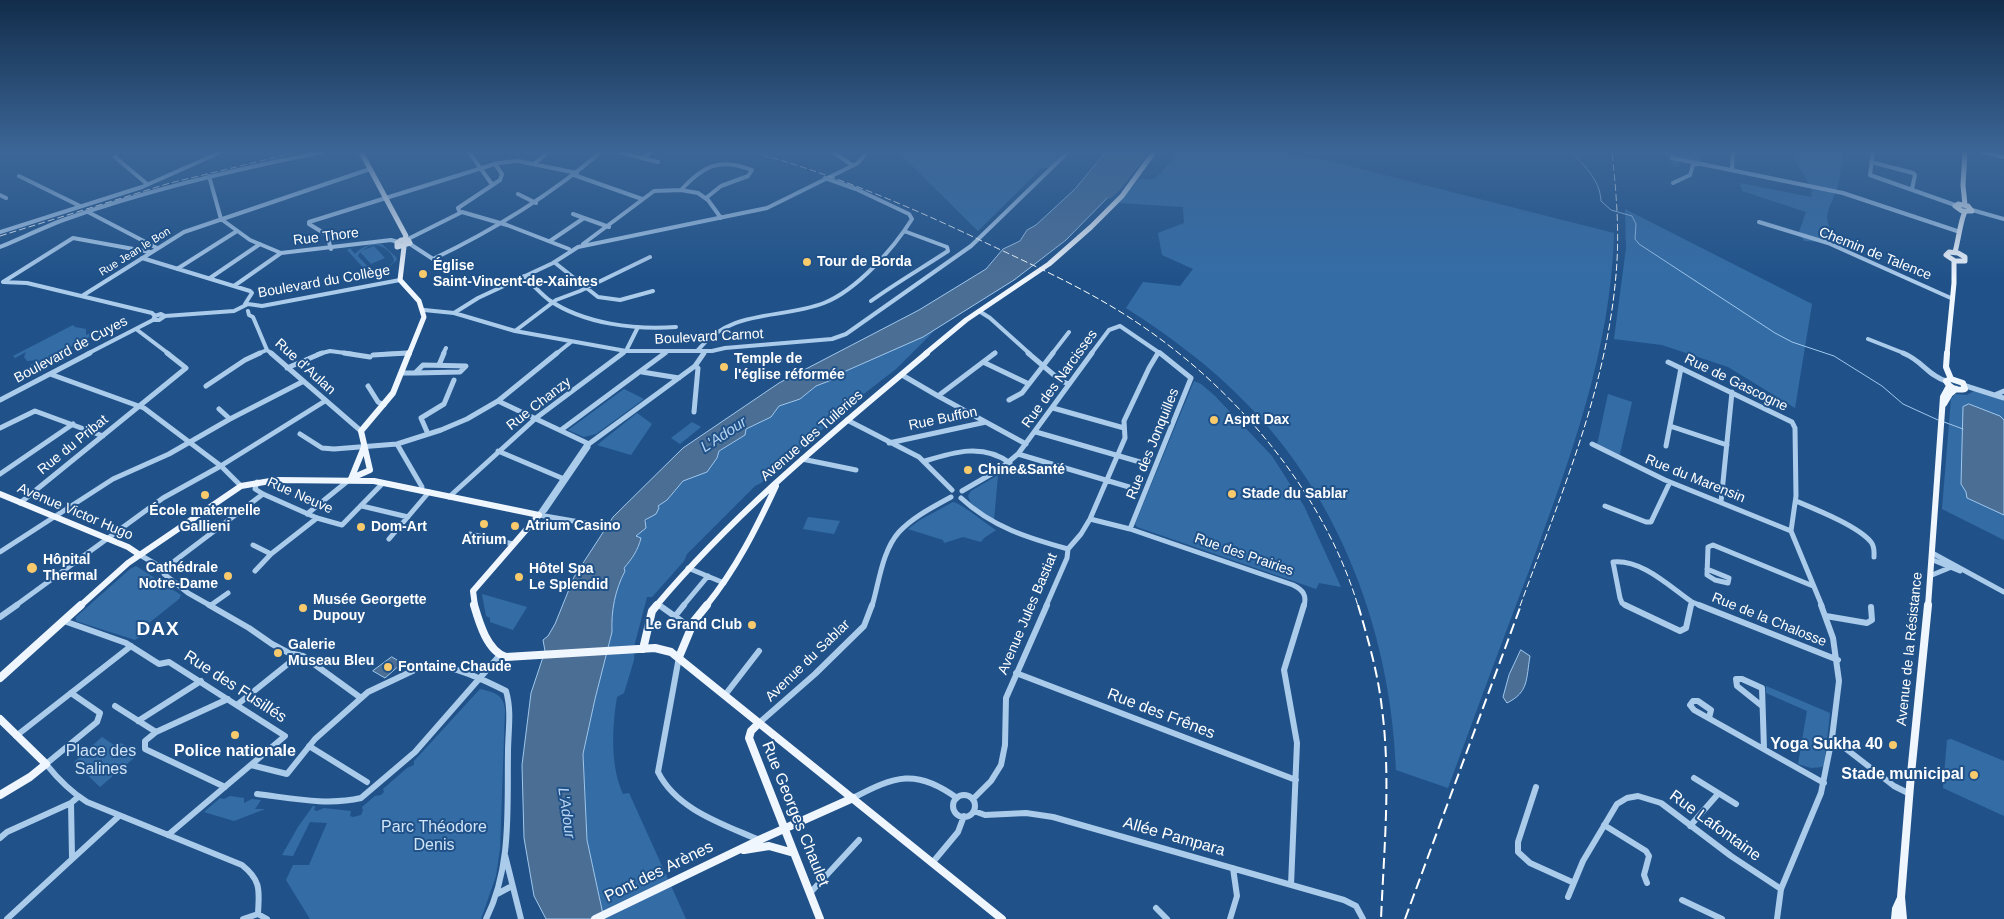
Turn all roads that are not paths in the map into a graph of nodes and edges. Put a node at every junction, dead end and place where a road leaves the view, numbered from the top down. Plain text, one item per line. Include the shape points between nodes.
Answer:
1 (0, 195) edge
2 (57, 195) edge
3 (114, 195) edge
4 (146, 195) edge
5 (214, 195) edge
6 (293, 195) edge
7 (393, 195) edge
8 (478, 195) edge
9 (520, 195) edge
10 (547, 195) edge
11 (631, 195) edge
12 (648, 195) edge
13 (701, 195) edge
14 (710, 195) edge
15 (794, 195) edge
16 (870, 195) edge
17 (1025, 195) edge
18 (1123, 195) edge
19 (1851, 195) edge
20 (1931, 195) edge
21 (1961, 195) edge
22 (386, 197) junction
23 (6, 198) dead end
24 (706, 198) junction
25 (642, 199) junction
26 (536, 203) junction
27 (1960, 204) junction
28 (80, 206) junction
29 (1972, 210) junction
30 (1963, 211) junction
31 (88, 212) junction
32 (460, 213) junction
33 (573, 214) dead end
34 (584, 218) junction
35 (721, 218) junction
36 (221, 219) junction
37 (2004, 219) edge
38 (1759, 222) dead end
39 (502, 224) junction
40 (608, 227) junction
41 (237, 231) junction
42 (1956, 231) junction
43 (0, 232) edge
44 (904, 232) junction
45 (1958, 240) junction
46 (404, 241) junction
47 (550, 242) junction
48 (260, 244) junction
49 (583, 245) junction
50 (0, 247) edge
51 (157, 248) junction
52 (331, 249) junction
53 (569, 249) junction
54 (150, 252) junction
55 (1955, 252) junction
56 (281, 253) junction
57 (650, 257) dead end
58 (142, 258) junction
59 (1954, 261) junction
60 (554, 262) junction
61 (177, 268) junction
62 (524, 276) junction
63 (210, 278) junction
64 (400, 280) junction
65 (2, 282) edge
66 (234, 286) junction
67 (584, 288) junction
68 (653, 291) dead end
69 (82, 296) junction
70 (1953, 299) junction
71 (871, 301) dead end
72 (553, 303) junction
73 (246, 304) junction
74 (252, 306) junction
75 (238, 309) junction
76 (248, 310) junction
77 (424, 310) junction
78 (979, 311) junction
79 (454, 313) junction
80 (154, 318) junction
81 (638, 327) junction
82 (676, 327) dead end
83 (136, 329) junction
84 (516, 331) junction
85 (1068, 332) dead end
86 (1868, 339) dead end
87 (571, 342) junction
88 (446, 348) dead end
89 (267, 350) junction
90 (698, 350) junction
91 (626, 351) junction
92 (668, 351) junction
93 (705, 351) junction
94 (1159, 352) junction
95 (410, 353) junction
96 (995, 353) dead end
97 (983, 362) junction
98 (1668, 362) dead end
99 (439, 365) junction
100 (1043, 365) junction
101 (695, 366) junction
102 (287, 368) junction
103 (1681, 368) junction
104 (414, 372) junction
105 (642, 372) junction
106 (402, 373) junction
107 (50, 374) junction
108 (902, 375) junction
109 (679, 378) junction
110 (454, 380) dead end
111 (1951, 381) junction
112 (302, 382) junction
113 (1029, 384) junction
114 (1069, 384) junction
115 (206, 386) dead end
116 (368, 386) dead end
117 (1966, 386) junction
118 (1956, 390) junction
119 (2004, 391) edge
120 (1732, 392) junction
121 (1997, 394) junction
122 (938, 396) junction
123 (2004, 398) edge
124 (0, 400) edge
125 (1009, 400) dead end
126 (325, 401) junction
127 (498, 401) junction
128 (1944, 404) junction
129 (384, 405) junction
130 (140, 406) junction
131 (1053, 408) junction
132 (219, 409) dead end
133 (694, 412) dead end
134 (536, 418) junction
135 (230, 419) junction
136 (847, 420) junction
137 (986, 422) junction
138 (73, 424) junction
139 (1670, 426) junction
140 (0, 428) edge
141 (1124, 428) junction
142 (561, 430) junction
143 (361, 431) junction
144 (1036, 432) junction
145 (300, 434) dead end
146 (428, 434) junction
147 (103, 436) junction
148 (190, 442) junction
149 (889, 443) junction
150 (397, 444) junction
151 (589, 444) junction
152 (1026, 444) junction
153 (1592, 444) dead end
154 (1727, 445) junction
155 (364, 446) junction
156 (1666, 446) dead end
157 (498, 451) junction
158 (1018, 454) junction
159 (1118, 455) junction
160 (802, 459) junction
161 (924, 461) junction
162 (1010, 462) junction
163 (1140, 462) dead end
164 (221, 466) junction
165 (370, 470) junction
166 (856, 470) dead end
167 (0, 474) edge
168 (351, 478) junction
169 (565, 479) junction
170 (779, 479) junction
171 (1106, 480) junction
172 (257, 481) junction
173 (374, 481) junction
174 (1670, 482) junction
175 (383, 483) junction
176 (241, 486) junction
177 (1129, 487) dead end
178 (420, 490) junction
179 (952, 490) junction
180 (962, 491) junction
181 (429, 492) junction
182 (0, 494) edge
183 (263, 494) junction
184 (449, 497) junction
185 (951, 497) junction
186 (960, 498) junction
187 (1796, 501) junction
188 (1721, 502) junction
189 (20, 503) junction
190 (362, 506) junction
191 (1605, 506) dead end
192 (307, 514) junction
193 (539, 515) junction
194 (54, 517) junction
195 (408, 517) junction
196 (317, 518) junction
197 (1090, 519) junction
198 (591, 524) dead end
199 (1130, 529) junction
200 (1791, 531) junction
201 (470, 534) dead end
202 (107, 538) junction
203 (389, 539) dead end
204 (513, 544) junction
205 (253, 545) dead end
206 (1068, 549) junction
207 (1, 550) edge
208 (271, 554) junction
209 (140, 555) junction
210 (1874, 557) dead end
211 (1934, 557) junction
212 (688, 568) junction
213 (1950, 568) junction
214 (164, 569) junction
215 (1707, 569) dead end
216 (255, 571) dead end
217 (1965, 572) junction
218 (1932, 575) junction
219 (708, 576) junction
220 (724, 583) junction
221 (1813, 586) junction
222 (2004, 592) edge
223 (228, 593) dead end
224 (1692, 602) junction
225 (658, 604) junction
226 (211, 605) junction
227 (1871, 607) dead end
228 (676, 615) junction
229 (1826, 616) junction
230 (0, 617) edge
231 (64, 621) junction
232 (690, 628) junction
233 (131, 646) junction
234 (640, 649) junction
235 (759, 651) dead end
236 (299, 655) junction
237 (500, 655) junction
238 (679, 657) junction
239 (1838, 660) junction
240 (1016, 673) junction
241 (0, 677) edge
242 (481, 678) junction
243 (201, 681) junction
244 (71, 693) junction
245 (725, 695) junction
246 (361, 698) junction
247 (228, 699) junction
248 (238, 704) junction
249 (115, 706) dead end
250 (1762, 706) junction
251 (1709, 718) dead end
252 (0, 719) edge
253 (138, 721) junction
254 (759, 723) junction
255 (156, 732) junction
256 (16, 736) junction
257 (1832, 738) junction
258 (309, 746) junction
259 (1764, 749) junction
260 (46, 764) junction
261 (251, 765) junction
262 (1694, 778) dead end
263 (1296, 780) junction
264 (367, 782) dead end
265 (1824, 783) junction
266 (225, 787) junction
267 (1536, 787) dead end
268 (257, 794) dead end
269 (1718, 794) junction
270 (1910, 794) junction
271 (0, 795) edge
272 (78, 797) junction
273 (853, 798) junction
274 (957, 798) junction
275 (973, 799) junction
276 (68, 803) junction
277 (1736, 804) dead end
278 (974, 811) junction
279 (119, 816) junction
280 (964, 816) junction
281 (1604, 825) junction
282 (1690, 826) junction
283 (785, 830) junction
284 (168, 835) junction
285 (0, 838) edge
286 (759, 840) junction
287 (859, 840) dead end
288 (504, 850) junction
289 (735, 852) junction
290 (794, 853) junction
291 (72, 858) junction
292 (933, 862) junction
293 (1233, 868) junction
294 (1572, 882) junction
295 (1647, 883) dead end
296 (1291, 885) junction
297 (512, 886) junction
298 (1781, 889) junction
299 (810, 893) junction
300 (496, 894) junction
301 (1568, 897) dead end
302 (1901, 897) junction
303 (1682, 900) dead end
304 (1156, 908) dead end
305 (258, 914) junction
306 (1362, 915) edge
307 (7, 919) edge
308 (243, 919) edge
309 (266, 919) edge
310 (486, 919) edge
311 (521, 919) edge
312 (595, 919) edge
313 (820, 919) edge
314 (1002, 919) edge
315 (1167, 919) edge
316 (1230, 919) edge
317 (1722, 919) edge
318 (1777, 919) edge
319 (1895, 919) edge
320 (1903, 919) edge

1 - 23 street
2 - 28 street
3 - 28 street
4 - 31 street
5 - 36 street
6 - 36 street, Rue Jean le Bon
7 - 22 street
8 - 32 street via 458,208
9 - 26 street
10 - 26 street
11 - 25 street
12 - 25 street
13 - 24 street
14 - 24 street
15 - 35 street via 778,204
16 - 44 street via 909,214 912,219
17 - 93 street, Boulevard Carnot via 971,246 846,334 810,342
18 - 78 main road, Avenue des Tuileries via 1046,266
19 - 42 street
20 - 27 street
21 - 27 main road
22 - 46 main road via 406,233
22 - 52 street via 309,222 326,233
24 - 35 street
25 - 40 street
26 - 39 street
27 - 29 main road
27 - 30 main road
28 - 43 street
29 - 30 main road
29 - 37 street
30 - 42 main road
30 - 45 main road
31 - 50 street
31 - 51 street
32 - 39 street
32 - 46 street
33 - 34 street
34 - 40 street
34 - 47 street
35 - 49 street
36 - 41 street, Rue Thore
36 - 51 street, Rue Jean le Bon via 184,232
38 - 70 street, Chemin de Talence via 1828,243
39 - 46 street via 432,259
39 - 47 street
40 - 49 street
41 - 48 street, Rue Thore
41 - 61 street
42 - 45 main road
44 - 71 street via 947,247 948,251
44 - 90 street via 865,273 833,299 729,325 713,333
45 - 55 main road
46 - 52 street, Rue Thore
46 - 64 main road via 396,246 404,247
47 - 53 street
48 - 56 street, Rue Thore
48 - 63 street
49 - 53 street
51 - 54 street, Rue Jean le Bon
52 - 56 street, Rue Thore
53 - 60 street
54 - 58 street, Rue Jean le Bon
54 - 65 street via 73,238
55 - 59 main road via 1946,254
55 - 59 main road via 1966,260
56 - 66 street
57 - 67 street
58 - 61 street
58 - 69 street, Rue Jean le Bon
59 - 70 main road
60 - 62 street
60 - 67 street
61 - 63 street
62 - 72 street
62 - 79 street via 478,297
63 - 66 street
64 - 74 street, Boulevard du Collège
64 - 77 main road via 417,297
65 - 69 street via 27,283
66 - 73 street via 252,293
67 - 68 street via 598,298 616,300
67 - 72 street
69 - 80 street via 152,313
70 - 111 main road via 1948,357
72 - 81 street via 610,322
72 - 84 street
73 - 74 street
73 - 75 street
74 - 76 street
75 - 76 street, Boulevard de Cuyes via 241,312
75 - 80 street, Boulevard de Cuyes via 165,316 160,320
76 - 89 street, Rue d'Aulan
77 - 79 street, Boulevard Carnot
77 - 95 main road
78 - 100 street
78 - 108 main road, Avenue des Tuileries
79 - 84 street, Boulevard Carnot
80 - 83 street, Boulevard de Cuyes
81 - 82 street
81 - 91 street, Rue Chanzy
83 - 107 street, Boulevard de Cuyes
83 - 130 street, Rue du Pribat via 187,367
84 - 87 street, Boulevard Carnot
85 - 100 street
86 - 111 street via 1922,362 1931,376
87 - 91 street, Boulevard Carnot
87 - 127 street
88 - 99 street
89 - 102 street, Rue d'Aulan
89 - 115 street via 245,360
90 - 92 street, Boulevard Carnot
90 - 93 street, Boulevard Carnot
91 - 92 street, Boulevard Carnot
91 - 134 street, Rue Chanzy
92 - 105 street
93 - 101 street
94 - 114 street, Rue des Narcisses via 1125,328 1116,326 1109,330
94 - 141 street via 1124,421
94 - 199 street, Rue des Jonquilles via 1191,381
95 - 102 street via 371,356 330,351
95 - 106 main road
96 - 97 street
97 - 113 street
97 - 122 street
98 - 103 street, Rue de Gascogne
99 - 104 street via 423,365
99 - 104 street via 466,366 460,372
100 - 113 street
100 - 114 street via 1062,382
101 - 109 street
101 - 133 street via 698,368
102 - 112 street, Rue d'Aulan
103 - 120 street, Rue de Gascogne
103 - 139 street
104 - 106 street
105 - 109 street
105 - 142 street
106 - 129 main road
107 - 124 street, Boulevard de Cuyes
107 - 130 street
108 - 122 street
108 - 136 main road, Avenue des Tuileries
109 - 151 street
110 - 146 street via 444,404 421,418
111 - 117 main road
111 - 118 main road
111 - 128 main road, Avenue de la Résistance via 1943,395
112 - 126 street, Rue d'Aulan
112 - 135 street
113 - 125 street via 1022,393
114 - 131 street, Rue des Narcisses
116 - 129 street via 378,402
117 - 118 main road via 1964,390
117 - 121 street
118 - 128 main road
119 - 121 street
120 - 154 street
120 - 187 street, Rue de Gascogne via 1794,425
121 - 123 street
122 - 137 street
126 - 143 street, Rue d'Aulan
126 - 164 street
127 - 134 street
127 - 146 street via 467,419
128 - 211 main road, Avenue de la Résistance via 1940,426
129 - 143 main road
130 - 147 street, Rue du Pribat
130 - 148 street
131 - 141 street
131 - 144 street, Rue des Narcisses
132 - 135 street
134 - 142 street
134 - 157 street, Rue Chanzy
135 - 148 street
136 - 149 street
136 - 160 main road, Avenue des Tuileries
137 - 149 street, Rue Buffon
137 - 152 street, Rue Buffon
138 - 140 street via 35,411
138 - 147 street
138 - 167 street
139 - 154 street
139 - 156 street
141 - 159 street via 1125,438
142 - 151 street
143 - 155 main road
144 - 152 street, Rue des Narcisses
144 - 159 street
145 - 155 street via 322,448
146 - 150 street
147 - 189 street, Rue du Pribat
148 - 164 street
148 - 194 street via 113,479
149 - 161 street
150 - 155 street
150 - 178 street via 422,488
151 - 169 street
152 - 158 street, Rue des Narcisses
153 - 174 street, Rue du Marensin
154 - 188 street
155 - 165 main road
155 - 168 main road
157 - 169 street
157 - 184 street, Rue Chanzy
158 - 162 street, Rue des Narcisses
158 - 171 street
159 - 163 street
159 - 171 street
160 - 166 street
160 - 170 main road, Avenue des Tuileries
161 - 162 street via 974,449 994,452
161 - 179 street
162 - 180 street
164 - 176 street
164 - 202 street via 167,495
165 - 168 main road
165 - 173 main road
168 - 172 main road
168 - 173 main road
168 - 192 street
169 - 193 street
170 - 212 main road, Avenue des Tuileries
170 - 220 main road via 750,542
171 - 177 street
171 - 197 street
172 - 176 main road
172 - 183 street, Rue Neuve via 256,489
173 - 175 main road
174 - 188 street, Rue du Marensin
174 - 191 street via 1651,522
175 - 178 main road
175 - 190 street
176 - 209 main road
178 - 181 main road
179 - 180 street
179 - 185 street
180 - 186 street
181 - 184 main road
181 - 195 street
182 - 189 main road, Avenue Victor Hugo
183 - 192 street, Rue Neuve
183 - 214 street
184 - 193 main road
185 - 186 street
185 - 254 street, Avenue du Sablar via 914,519 898,533 888,550 864,626
186 - 206 street, Avenue Jules Bastiat via 999,527
187 - 200 street
187 - 210 street via 1870,540
188 - 200 street, Rue du Marensin
189 - 194 main road, Avenue Victor Hugo
190 - 195 street
190 - 196 street, Rue Neuve via 342,526
192 - 196 street, Rue Neuve
193 - 198 street
193 - 204 main road
194 - 202 main road, Avenue Victor Hugo
194 - 207 street
195 - 203 street
196 - 208 street
197 - 199 street, Rue des Prairies
197 - 206 street
199 - 263 street, Rue des Prairies via 1293,585 1305,593 1284,670 1296,729
200 - 221 street
201 - 204 street
202 - 209 main road, Avenue Victor Hugo
202 - 230 street
204 - 237 main road via 472,594 482,625
205 - 208 street
206 - 240 street, Avenue Jules Bastiat via 1067,558
208 - 216 street
209 - 214 street
209 - 231 main road
211 - 213 street
211 - 217 street
211 - 218 main road, Avenue de la Résistance
212 - 219 street
212 - 225 main road, Avenue des Tuileries
213 - 217 street
213 - 218 street
214 - 226 street via 164,574 188,593
215 - 221 street via 1708,547 1713,545
217 - 222 street
218 - 270 main road, Avenue de la Résistance
219 - 220 street
219 - 228 street
220 - 232 main road
221 - 229 street
223 - 226 street
224 - 224 street, Rue de la Chalosse via 1645,569 1622,561 1613,562 1620,598 1628,607 1680,631 1686,628
224 - 239 street, Rue de la Chalosse
225 - 228 street
225 - 234 main road, Avenue des Tuileries via 652,611
226 - 236 street via 272,644
227 - 229 street via 1872,620 1867,623
228 - 232 street
229 - 239 street
231 - 233 street, Rue des Fusillés
231 - 241 main road
232 - 238 main road
233 - 243 street, Rue des Fusillés via 159,664 169,662
233 - 244 street
234 - 237 main road via 516,658
234 - 238 main road via 664,649
235 - 245 street
236 - 246 street
236 - 248 street
237 - 242 street
238 - 245 main road
238 - 286 street via 658,772 660,780 698,813
239 - 257 street via 1839,682
240 - 263 street, Rue des Frênes
240 - 275 street, Avenue Jules Bastiat via 1006,698 1004,755 990,781
242 - 246 street via 432,664 376,687
242 - 268 street via 415,752 361,798 336,801
242 - 288 street via 506,691 508,696
243 - 247 street, Rue des Fusillés
243 - 253 street
244 - 256 street
244 - 260 street via 100,712 97,722
245 - 254 main road
246 - 258 street
247 - 248 street, Rue des Fusillés
247 - 255 street
248 - 261 street, Rue des Fusillés via 286,736
249 - 253 street
250 - 250 street via 1762,688 1736,679 1737,686
250 - 259 street
251 - 259 street
252 - 256 main road
253 - 255 street
254 - 273 main road
254 - 283 main road, Rue Georges Chaulet via 748,738
255 - 266 street via 145,741 145,749
256 - 260 main road
257 - 265 street
257 - 270 street via 1894,786
258 - 261 street via 287,774
258 - 264 street
259 - 265 street
260 - 271 main road
260 - 272 street
261 - 266 street
262 - 269 street
263 - 296 street, Rue des Prairies
265 - 298 street
266 - 284 street
267 - 294 street via 1518,842 1518,852 1530,863
269 - 277 street
269 - 282 street
270 - 302 main road, Avenue de la Résistance
272 - 276 street
272 - 279 street
273 - 274 street via 876,785 899,778 928,780
273 - 283 main road
273 - 292 main road
274 - 275 street via 963,795
274 - 280 street via 954,808
275 - 278 street
276 - 285 street
276 - 291 street
278 - 280 street
278 - 293 street, Allée Pampara via 985,815 1026,813 1054,818
279 - 284 street
279 - 291 street
280 - 292 street via 958,832
281 - 282 street, Rue Lafontaine via 1616,804 1624,797 1636,795 1661,803
281 - 294 street, Rue Lafontaine
281 - 295 street via 1649,856 1644,875
282 - 298 street, Rue Lafontaine
283 - 286 main road
283 - 290 main road, Rue Georges Chaulet
284 - 305 street via 242,865 254,874 259,888
286 - 289 main road
287 - 299 street
288 - 297 street
288 - 300 street
289 - 290 main road via 765,845
289 - 312 main road, Pont des Arènes
290 - 299 main road, Rue Georges Chaulet
291 - 307 street
292 - 314 main road
293 - 296 street, Allée Pampara
293 - 316 street via 1237,896
294 - 301 street, Rue Lafontaine
296 - 306 street, Allée Pampara via 1344,900 1356,906
297 - 300 street
297 - 311 street
298 - 318 street
299 - 313 main road, Rue Georges Chaulet
300 - 310 street
302 - 319 main road, Avenue de la Résistance
302 - 320 main road, Avenue de la Résistance
303 - 317 street
304 - 315 street
305 - 308 street
305 - 309 street

